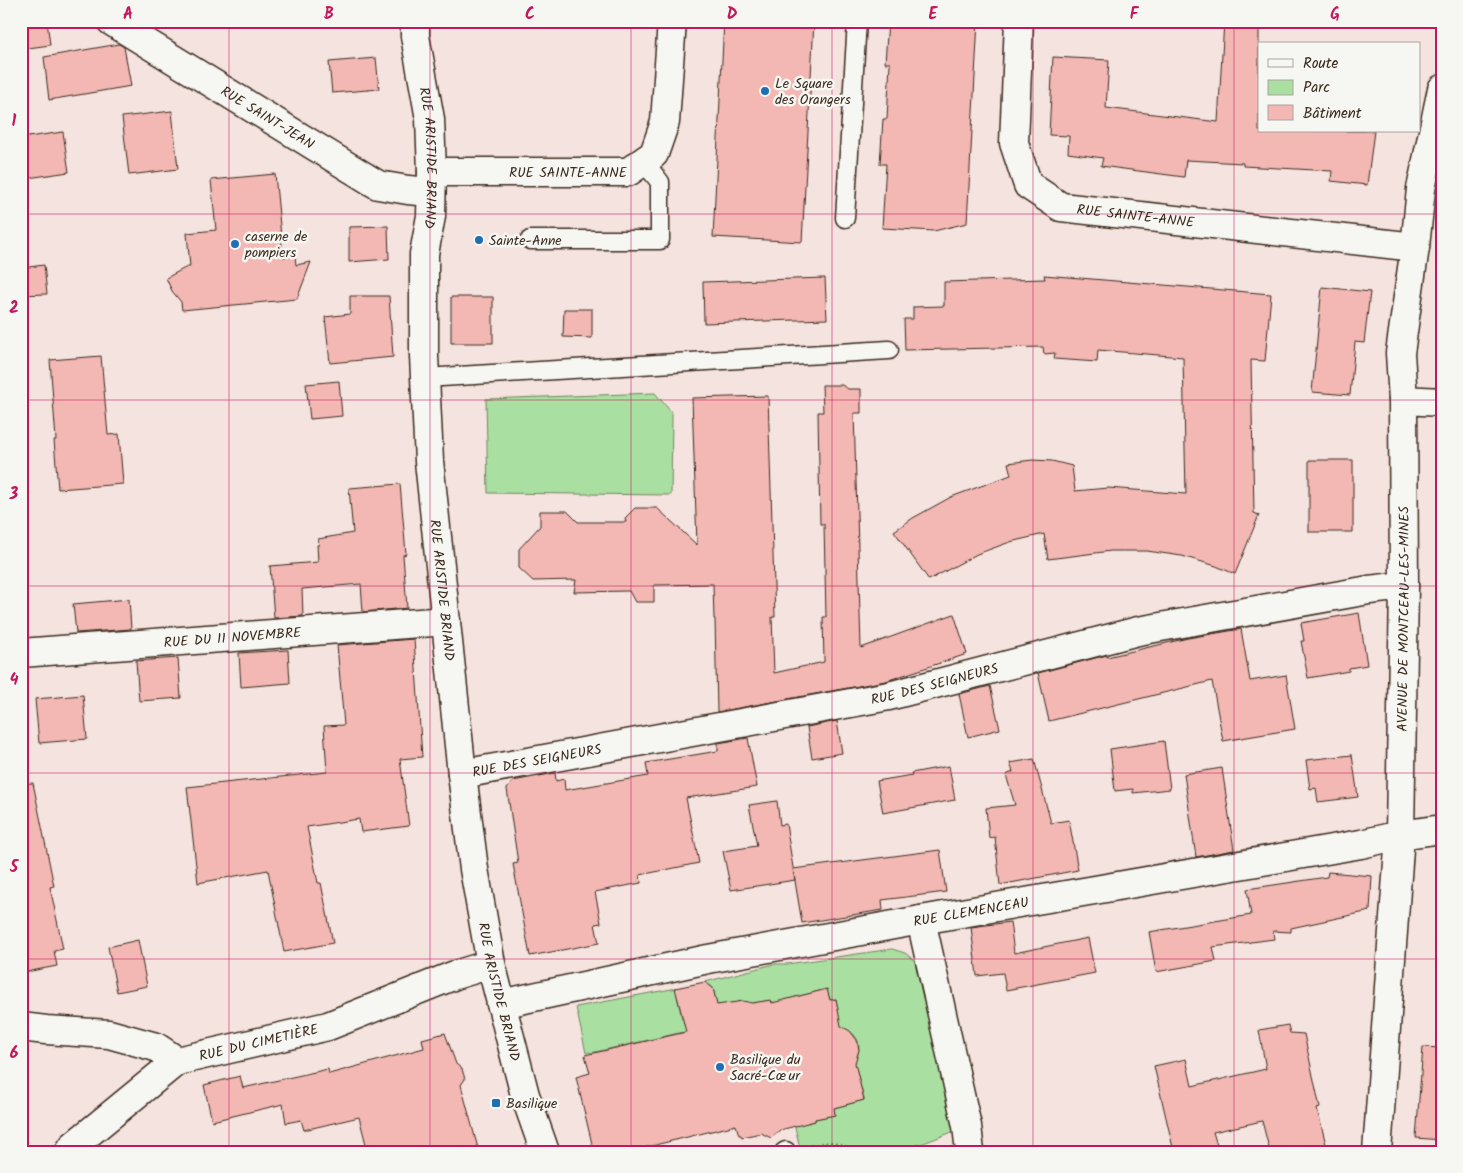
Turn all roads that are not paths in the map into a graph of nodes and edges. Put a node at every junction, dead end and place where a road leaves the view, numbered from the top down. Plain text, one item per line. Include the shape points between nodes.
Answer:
1 (111, 21) edge
2 (415, 21) edge
3 (672, 21) edge
4 (857, 21) edge
5 (1019, 21) edge
6 (1442, 89) edge
7 (643, 161) junction
8 (432, 182) junction
9 (845, 218) dead end
10 (530, 240) dead end
11 (1415, 247) junction
12 (889, 350) dead end
13 (426, 378) junction
14 (1403, 400) junction
15 (1442, 402) edge
16 (1404, 586) junction
17 (446, 621) junction
18 (21, 653) edge
19 (462, 774) junction
20 (1442, 829) edge
21 (1400, 835) junction
22 (921, 920) junction
23 (491, 964) junction
24 (501, 1004) junction
25 (21, 1027) edge
26 (177, 1061) junction
27 (69, 1152) edge
28 (545, 1152) edge
29 (970, 1152) edge
30 (1377, 1152) edge

1 - 8 street, RUE SAINT-JEAN via 378,185 408,190
2 - 8 street, RUE ARISTIDE BRIAND via 430,119
3 - 7 street, RUE SAINTE-ANNE via 666,122 654,154
4 - 9 lane
5 - 11 street, RUE SAINTE-ANNE via 1014,143 1028,185 1061,207
6 - 11 street, AVENUE DE MONTCEAU-LES-MINES via 1421,188
7 - 8 street, RUE SAINTE-ANNE via 628,172
7 - 10 lane via 660,182 660,240
8 - 13 street, RUE ARISTIDE BRIAND via 424,254
11 - 14 street, AVENUE DE MONTCEAU-LES-MINES via 1400,354
12 - 13 lane
13 - 17 street, RUE ARISTIDE BRIAND via 429,461
14 - 15 street
14 - 16 street, AVENUE DE MONTCEAU-LES-MINES
16 - 19 street, RUE DES SEIGNEURS via 1138,631 889,696
16 - 21 street, AVENUE DE MONTCEAU-LES-MINES
17 - 18 street, RUE DU 11 NOVEMBRE
17 - 19 street, RUE ARISTIDE BRIAND
19 - 23 street, RUE ARISTIDE BRIAND
20 - 21 street, RUE CLEMENCEAU
21 - 22 street, RUE CLEMENCEAU
21 - 30 street, AVENUE DE MONTCEAU-LES-MINES
22 - 24 street, RUE CLEMENCEAU via 708,959
22 - 29 street
23 - 24 street, RUE ARISTIDE BRIAND
23 - 26 street, RUE DU CIMETIÈRE via 454,975 328,1026
24 - 28 street, RUE ARISTIDE BRIAND
25 - 26 street via 109,1034 156,1047
26 - 27 street

